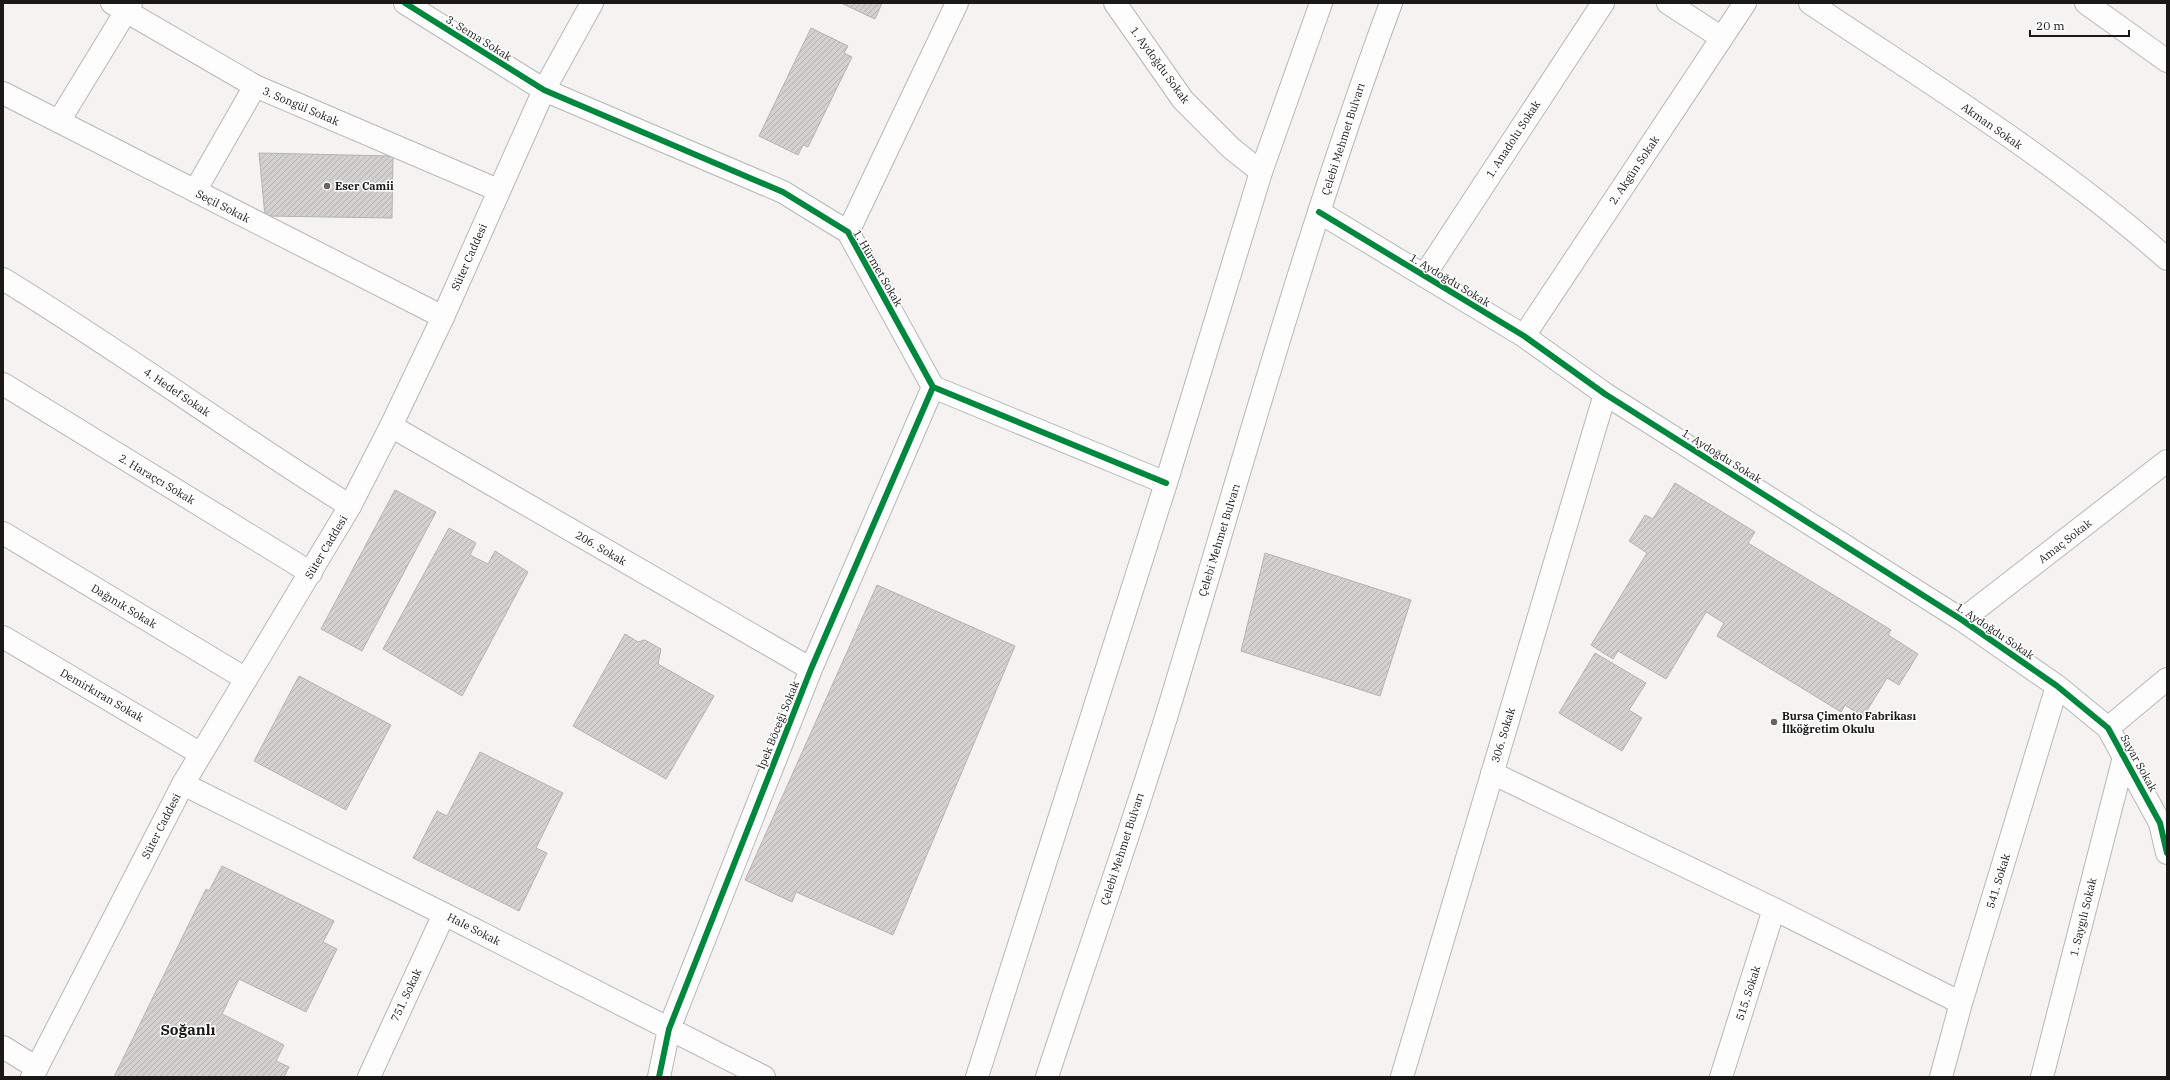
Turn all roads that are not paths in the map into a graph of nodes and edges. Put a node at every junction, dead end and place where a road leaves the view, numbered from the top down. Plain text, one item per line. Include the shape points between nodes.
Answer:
1 (405, 3) edge
2 (592, 3) edge
3 (957, 3) edge
4 (1115, 3) edge
5 (1321, 3) edge
6 (1391, 3) edge
7 (1603, 3) edge
8 (1668, 3) edge
9 (1745, 3) edge
10 (1810, 3) edge
11 (2086, 3) edge
12 (123, 6) edge
13 (1722, 38) junction
14 (2167, 61) edge
15 (255, 86) junction
16 (544, 90) junction
17 (3, 93) edge
18 (59, 121) junction
19 (1261, 172) junction
20 (498, 190) junction
21 (195, 192) junction
22 (1319, 212) junction
23 (848, 232) junction
24 (2167, 259) edge
25 (1424, 276) junction
26 (3, 279) edge
27 (443, 318) junction
28 (1524, 336) junction
29 (3, 384) edge
30 (933, 387) junction
31 (1605, 394) junction
32 (391, 426) junction
33 (2167, 461) edge
34 (1166, 483) junction
35 (350, 506) junction
36 (3, 533) edge
37 (311, 573) junction
38 (1962, 620) junction
39 (3, 637) edge
40 (810, 669) junction
41 (246, 678) junction
42 (2167, 679) edge
43 (2057, 686) junction
44 (2108, 728) junction
45 (201, 754) junction
46 (2124, 757) junction
47 (1492, 773) junction
48 (183, 784) junction
49 (2167, 853) edge
50 (1774, 909) junction
51 (444, 914) junction
52 (1961, 1002) junction
53 (668, 1029) junction
54 (3, 1047) edge
55 (34, 1072) edge
56 (369, 1077) edge
57 (659, 1077) edge
58 (764, 1077) edge
59 (977, 1077) edge
60 (1047, 1077) edge
61 (1402, 1077) edge
62 (1721, 1077) edge
63 (1941, 1077) edge
64 (2042, 1077) edge

1 - 16 street, 3. Sema Sokak
2 - 16 street, Süter Caddesi
3 - 23 street
4 - 19 street, 1. Aydoğdu Sokak via 1183,100 1231,148
5 - 19 street
6 - 22 street, Çelebi Mehmet Bulvarı via 1358,92
7 - 25 street, 1. Anadolu Sokak
8 - 13 street
9 - 13 street, 2. Akgün Sokak
10 - 24 street, Akman Sokak via 2012,139 2121,218
11 - 14 street
12 - 15 street, 3. Songül Sokak
12 - 18 street
13 - 28 street, 2. Akgün Sokak
15 - 20 street, 3. Songül Sokak
15 - 21 street
16 - 20 street, Süter Caddesi
16 - 23 street, 1. Hürmet Sokak via 783,192
17 - 18 street, Seçil Sokak
18 - 21 street, Seçil Sokak
19 - 34 street
20 - 27 street, Süter Caddesi
21 - 27 street, Seçil Sokak
22 - 25 street, 1. Aydoğdu Sokak
22 - 60 street, Çelebi Mehmet Bulvarı via 1166,716
23 - 30 street, 1. Hürmet Sokak
25 - 28 street, 1. Aydoğdu Sokak
26 - 35 street, 4. Hedef Sokak via 71,320 280,463
27 - 32 street, Süter Caddesi
28 - 31 street, 1. Aydoğdu Sokak
29 - 37 street, 2. Haraçcı Sokak
30 - 34 street
30 - 40 street, İpek Böceği Sokak
31 - 38 street, 1. Aydoğdu Sokak
31 - 47 street, 306. Sokak
32 - 35 street, Süter Caddesi
32 - 40 street, 206. Sokak
33 - 38 street, Amaç Sokak
34 - 59 street
35 - 37 street, Süter Caddesi
36 - 41 street, Dağınık Sokak
37 - 41 street, Süter Caddesi
38 - 43 street, 1. Aydoğdu Sokak
39 - 45 street, Demirkıran Sokak
40 - 53 street, İpek Böceği Sokak
41 - 45 street, Süter Caddesi
42 - 44 street
43 - 44 street, 1. Aydoğdu Sokak
43 - 52 street, 541. Sokak
44 - 46 street, Sayar Sokak
45 - 48 street, Süter Caddesi
46 - 49 street, Sayar Sokak via 2160,823
46 - 64 street, 1. Saygılı Sokak
47 - 50 street
47 - 61 street, 306. Sokak
48 - 51 street, Hale Sokak
48 - 55 street, Süter Caddesi
50 - 52 street
50 - 62 street, 515. Sokak
51 - 53 street, Hale Sokak
51 - 56 street, 751. Sokak
52 - 63 street, 541. Sokak
53 - 57 street, İpek Böceği Sokak
53 - 58 street, Hale Sokak
54 - 55 street

